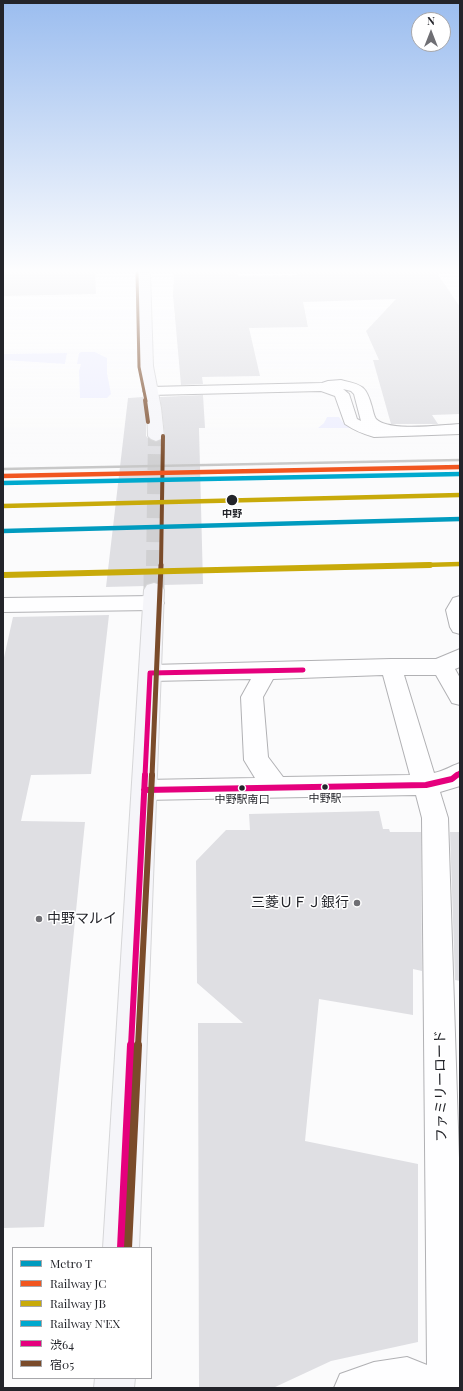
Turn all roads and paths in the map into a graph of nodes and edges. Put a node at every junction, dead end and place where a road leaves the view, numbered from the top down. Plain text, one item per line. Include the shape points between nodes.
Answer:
1 (145, 338) edge
2 (150, 391) junction
3 (460, 429) edge
4 (156, 436) tunnel mouth
5 (154, 597) joint
6 (460, 603) edge
7 (3, 605) edge
8 (460, 627) edge
9 (451, 662) edge
10 (391, 667) junction
11 (267, 671) junction
12 (150, 673) junction
13 (460, 697) edge
14 (460, 773) edge
15 (426, 785) junction
16 (276, 787) junction
17 (144, 790) junction
18 (121, 1247) edge
19 (354, 1388) edge
20 (437, 1388) edge
21 (447, 1388) edge

1 - 2 main road
2 - 3 street via 321,387 342,394 348,418 374,432
2 - 4 main road
5 - 7 street
5 - 12 main road
6 - 8 street via 456,610
9 - 10 street
9 - 13 street
10 - 11 street
10 - 15 street, ファミリーロード
11 - 12 street
11 - 16 street via 252,697 256,760
12 - 17 main road
14 - 15 street via 452,779
15 - 16 street
15 - 21 street, ファミリーロード via 435,818
16 - 17 street
17 - 18 main road
19 - 20 street via 407,1377

